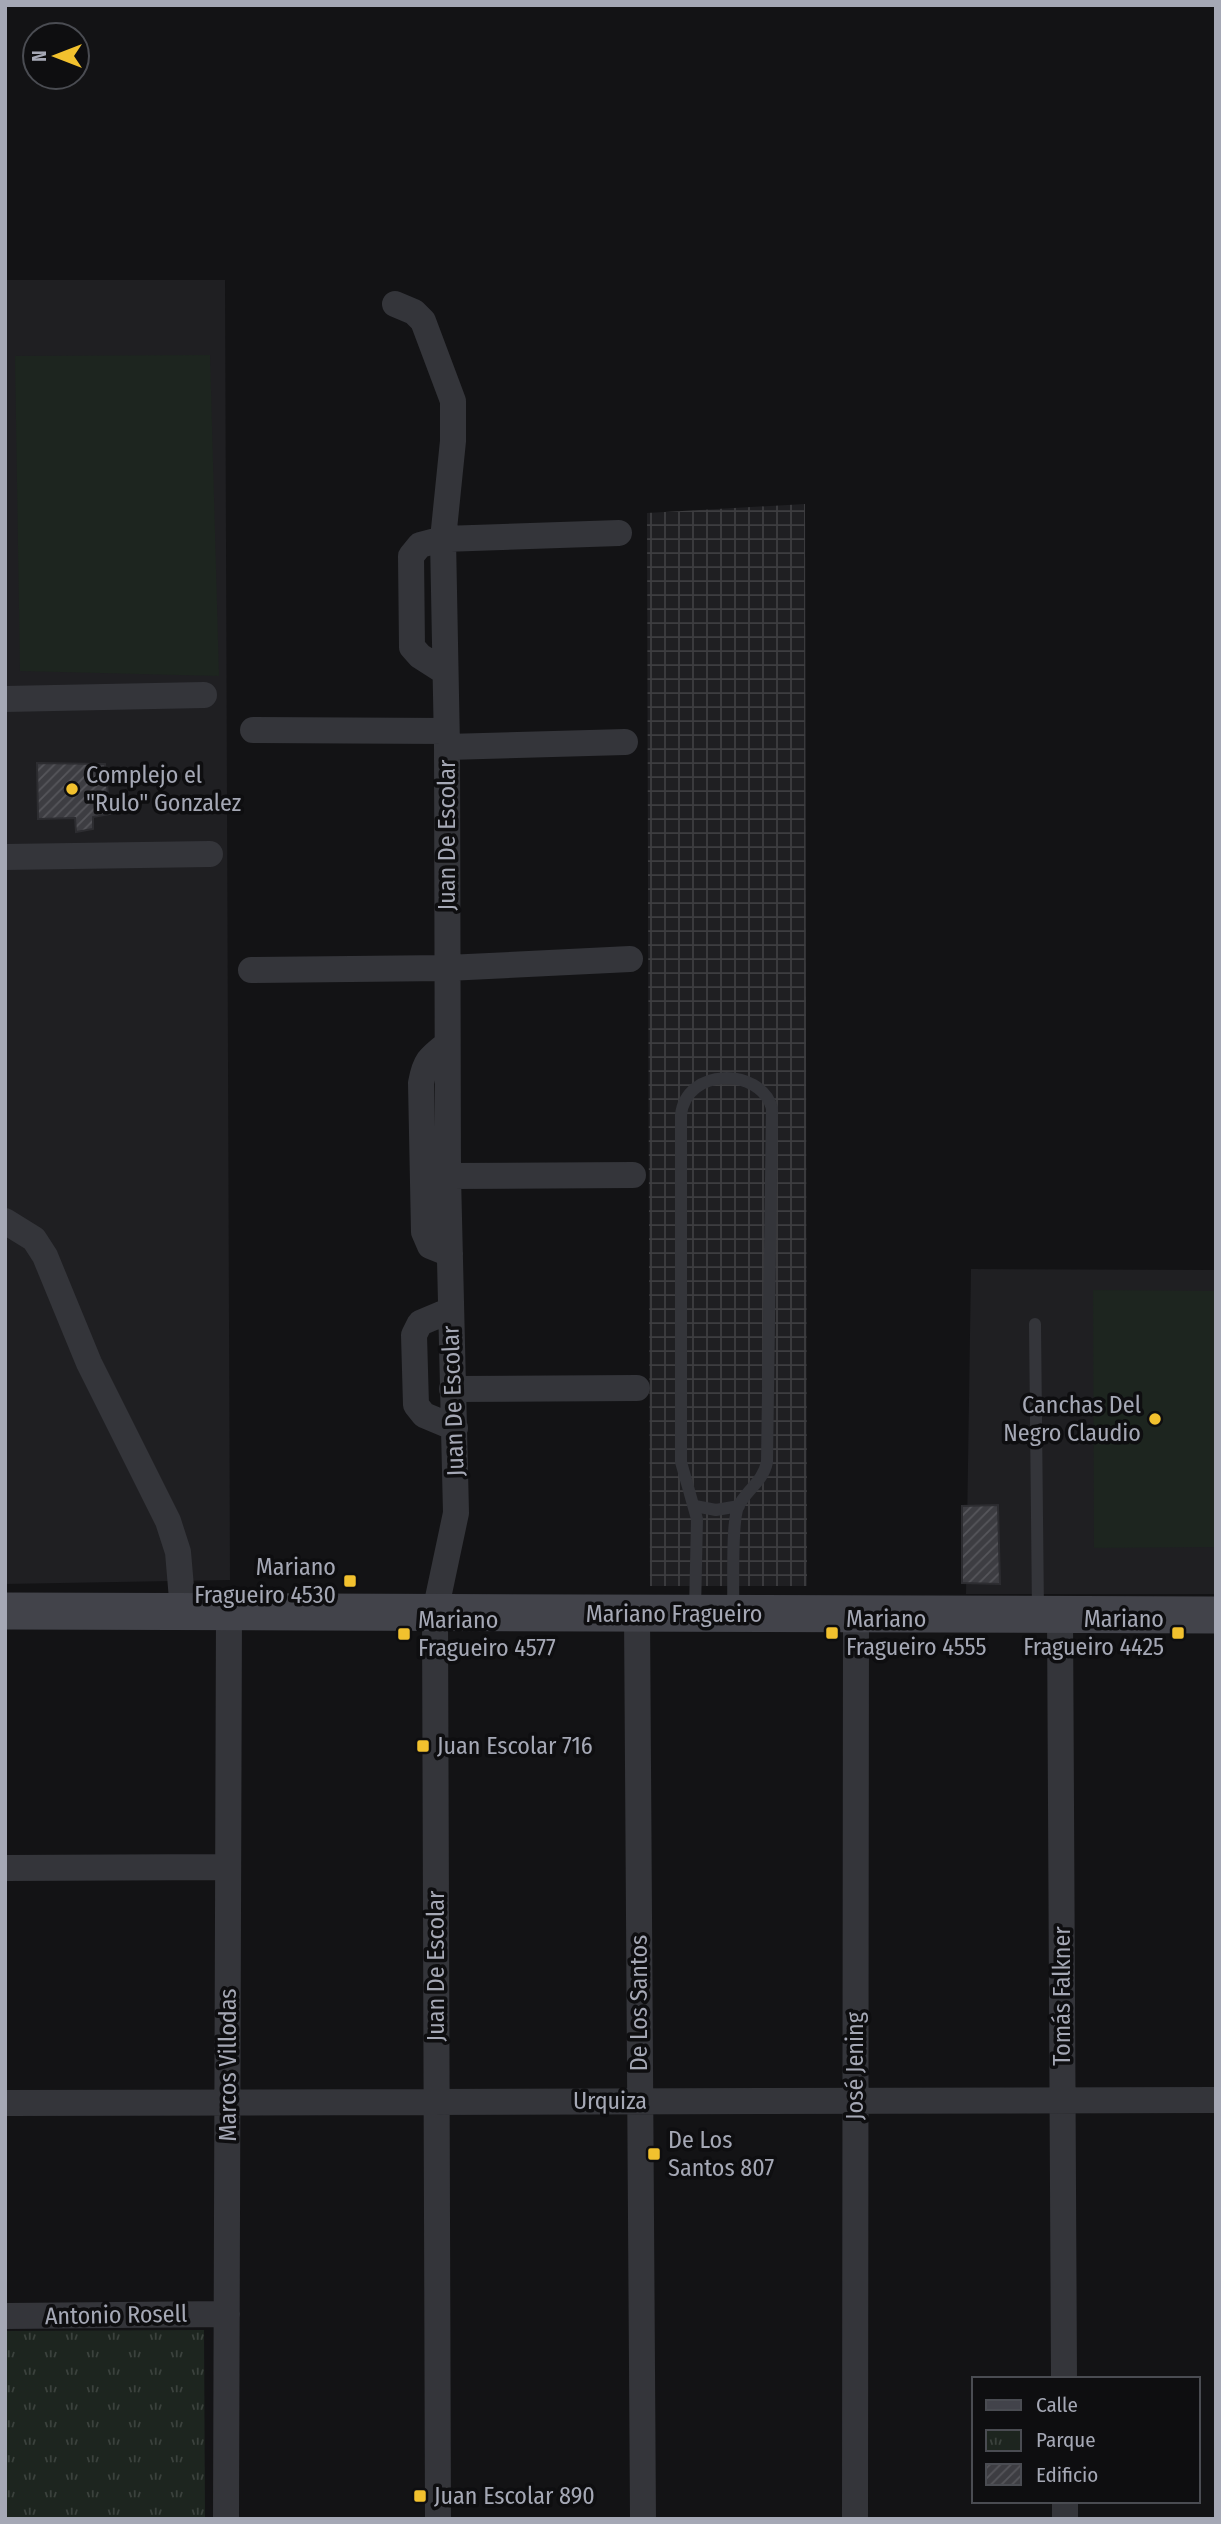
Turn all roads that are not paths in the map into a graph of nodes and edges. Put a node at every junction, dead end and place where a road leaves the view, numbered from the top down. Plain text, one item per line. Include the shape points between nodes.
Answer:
1 (395, 304) dead end
2 (619, 533) dead end
3 (443, 539) junction
4 (204, 695) dead end
5 (5, 699) edge
6 (253, 730) dead end
7 (447, 739) junction
8 (625, 742) dead end
9 (210, 854) dead end
10 (5, 857) edge
11 (629, 959) dead end
12 (447, 968) junction
13 (251, 970) dead end
14 (447, 1044) junction
15 (632, 1175) dead end
16 (448, 1176) junction
17 (5, 1221) edge
18 (450, 1254) junction
19 (450, 1310) junction
20 (1035, 1324) dead end
21 (637, 1388) dead end
22 (452, 1389) junction
23 (455, 1428) junction
24 (695, 1506) junction
25 (739, 1506) junction
26 (5, 1611) edge
27 (183, 1611) junction
28 (229, 1611) junction
29 (435, 1612) junction
30 (1049, 1613) junction
31 (637, 1614) junction
32 (695, 1614) junction
33 (733, 1614) junction
34 (856, 1614) junction
35 (1216, 1615) edge
36 (228, 1867) junction
37 (5, 1868) edge
38 (1062, 2100) junction
39 (1216, 2100) edge
40 (640, 2101) junction
41 (855, 2101) junction
42 (228, 2102) junction
43 (436, 2102) junction
44 (5, 2103) edge
45 (227, 2314) junction
46 (5, 2316) edge
47 (1064, 2377) edge
48 (226, 2519) edge
49 (438, 2519) edge
50 (643, 2519) edge
51 (855, 2519) edge

1 - 3 street, Juan De Escolar via 423,321 453,401
2 - 3 street
3 - 7 street, Juan De Escolar
4 - 5 street
6 - 7 street
7 - 8 street
7 - 12 street, Juan De Escolar
9 - 10 street
11 - 12 street
12 - 13 street
12 - 14 street, Juan De Escolar
14 - 16 street, Juan De Escolar
14 - 18 street via 430,1057 421,1083 424,1232 430,1246
15 - 16 street
16 - 18 street, Juan De Escolar
17 - 27 street via 34,1239 45,1256 89,1363 168,1521 178,1552
18 - 19 street, Juan De Escolar
19 - 22 street, Juan De Escolar
19 - 23 street via 420,1323 414,1335 415,1391 416,1405 424,1415
20 - 30 lane
21 - 22 street
22 - 23 street, Juan De Escolar
23 - 29 street, Juan De Escolar via 456,1513
24 - 25 lane via 716,1510
24 - 25 lane via 681,1462 681,1115 689,1091 720,1078 760,1087 772,1108 767,1462 765,1475
24 - 32 lane
25 - 33 lane
26 - 27 main road, Mariano Fragueiro
27 - 28 main road, Mariano Fragueiro
28 - 29 main road, Mariano Fragueiro
28 - 36 street, Marcos Villodas
29 - 31 main road, Mariano Fragueiro
29 - 43 street, Juan De Escolar
30 - 34 main road, Mariano Fragueiro
30 - 35 main road, Mariano Fragueiro
30 - 38 street, Tomás Falkner
31 - 32 main road, Mariano Fragueiro
31 - 40 street, De Los Santos
32 - 33 main road, Mariano Fragueiro
33 - 34 main road, Mariano Fragueiro
34 - 41 street, José Jening
36 - 37 street
36 - 42 street, Marcos Villodas
38 - 39 street, Urquiza
38 - 41 street, Urquiza
38 - 47 street, Tomás Falkner
40 - 41 street, Urquiza
40 - 43 street, Urquiza
40 - 50 street, De Los Santos
41 - 51 street, José Jening
42 - 43 street, Urquiza
42 - 44 street, Urquiza
42 - 45 street, Marcos Villodas
43 - 49 street, Juan De Escolar
45 - 46 street, Antonio Rosell
45 - 48 street, Marcos Villodas

